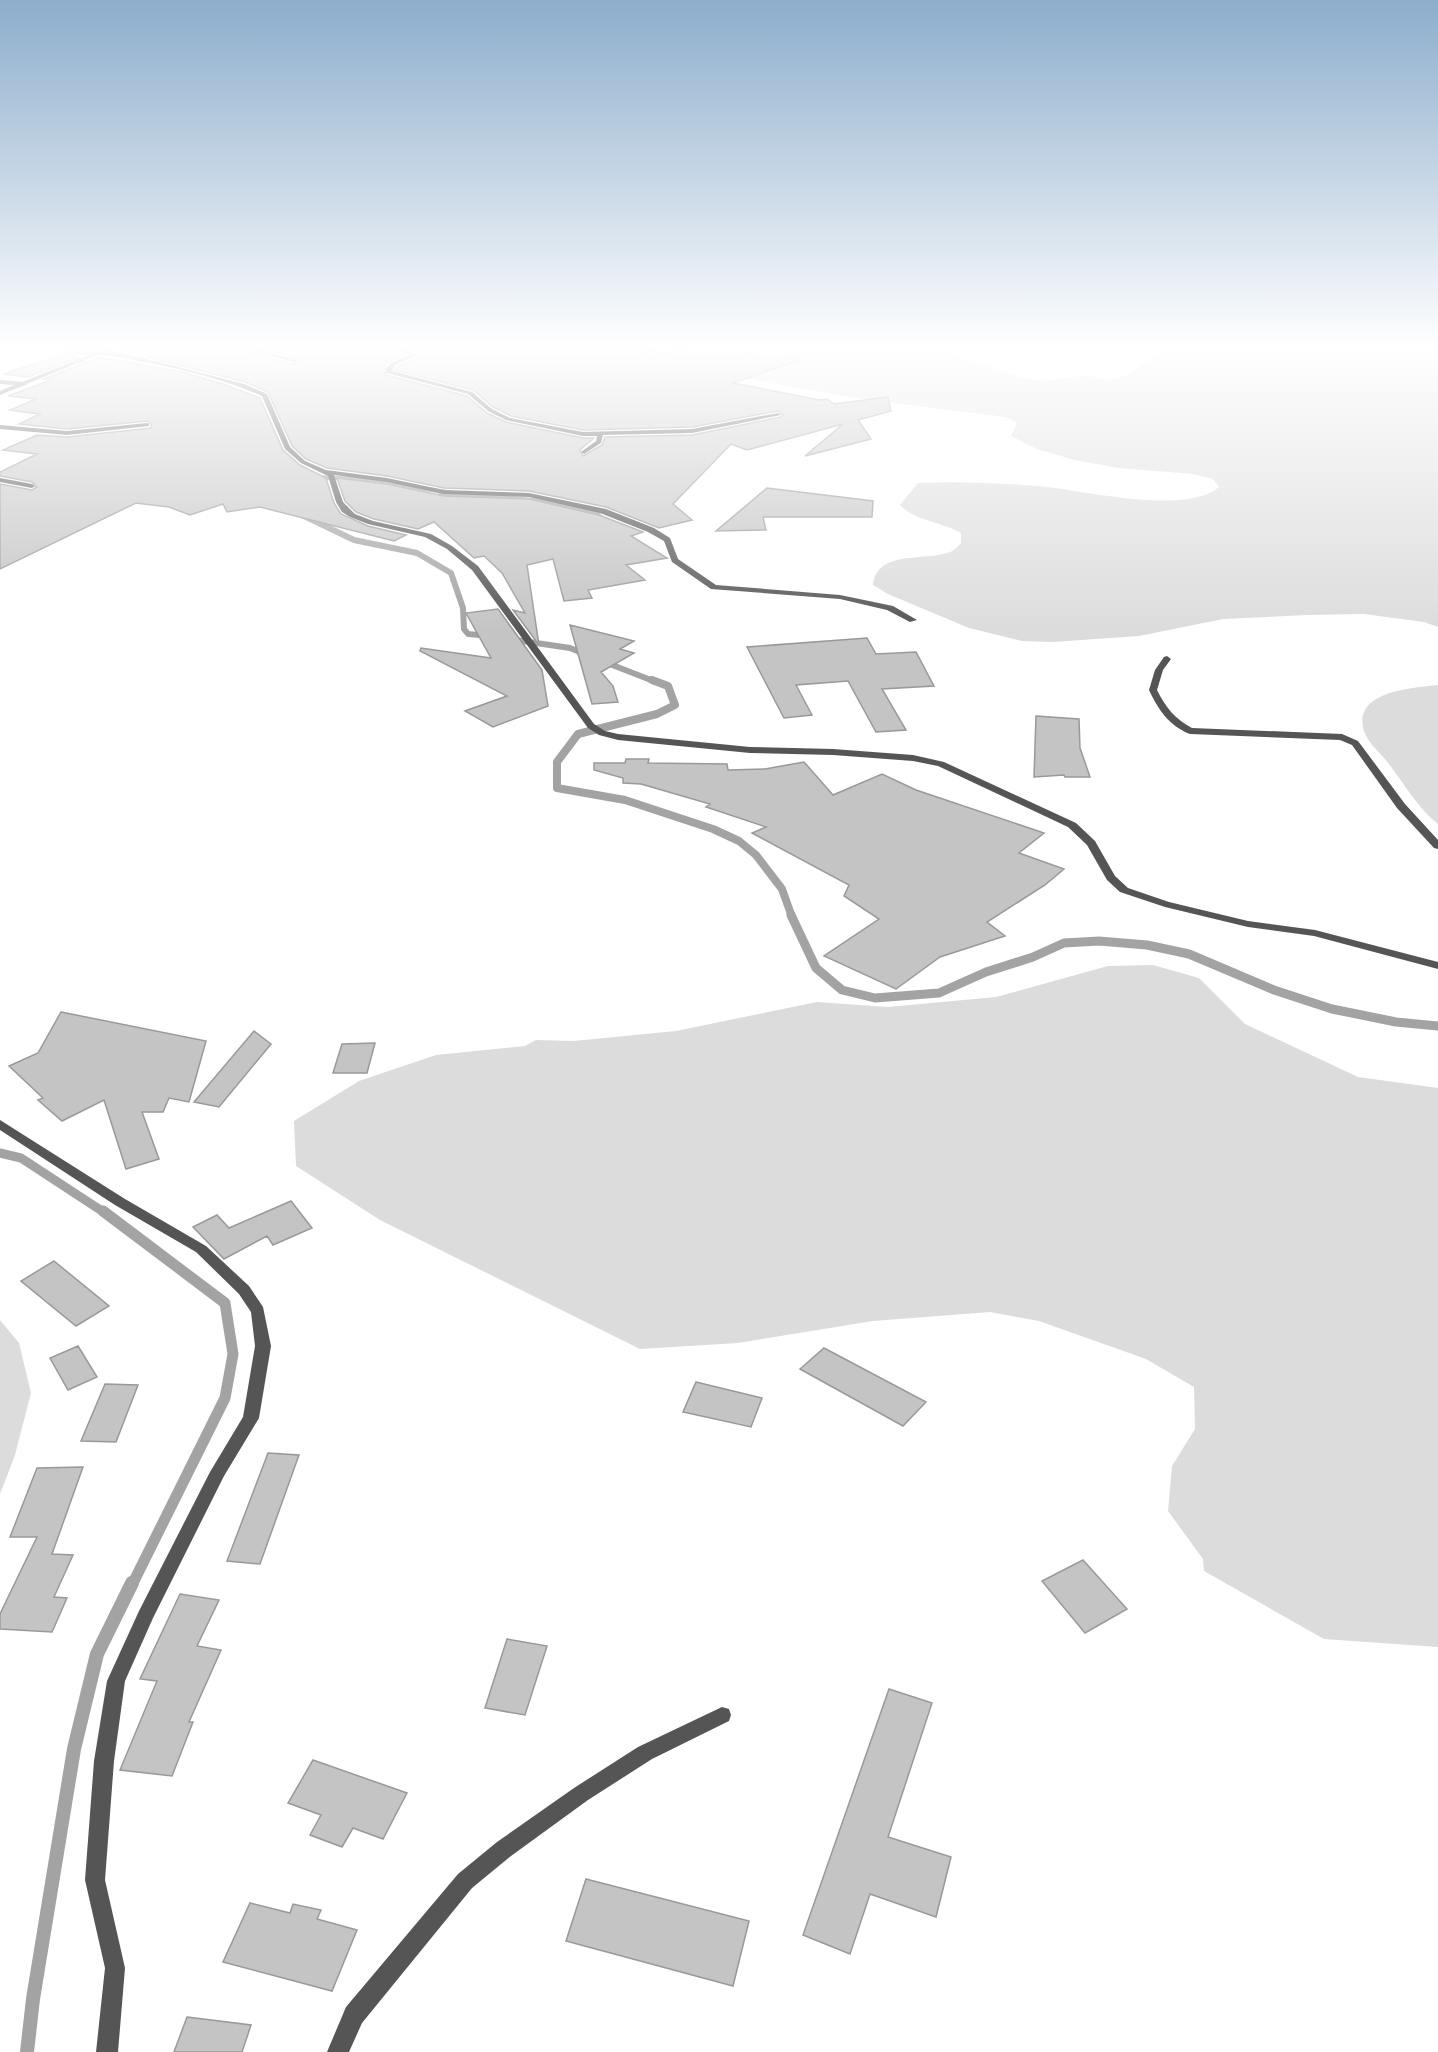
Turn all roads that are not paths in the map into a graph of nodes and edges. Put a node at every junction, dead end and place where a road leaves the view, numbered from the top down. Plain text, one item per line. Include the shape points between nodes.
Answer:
1 (284, 441) edge
2 (599, 441) edge
3 (584, 452) dead end
4 (330, 476) junction
5 (0, 480) edge
6 (32, 486) dead end
7 (913, 620) dead end
8 (1167, 659) dead end
9 (1438, 846) edge
10 (1438, 966) edge
11 (0, 1124) edge
12 (722, 1715) dead end
13 (106, 2052) edge
14 (338, 2052) edge

1 - 4 street via 303,462
2 - 3 street
4 - 7 street via 387,480 444,492 529,495 567,502 651,530 667,540 675,560 714,586 850,599 890,608
4 - 10 street via 339,501 353,516 419,533 455,550 475,568 591,726 602,733 750,750 912,758 940,764 1072,825 1091,843 1111,878 1124,890 1165,904 1248,924 1315,933
5 - 6 street
8 - 9 street via 1153,690 1164,713 1176,723 1190,731 1342,737 1355,743 1401,807
11 - 13 street via 201,1249 244,1290 258,1311 264,1346 251,1418 213,1482 116,1681 104,1761 95,1880 115,1968
12 - 14 street via 645,1753 581,1794 465,1881 354,2015

